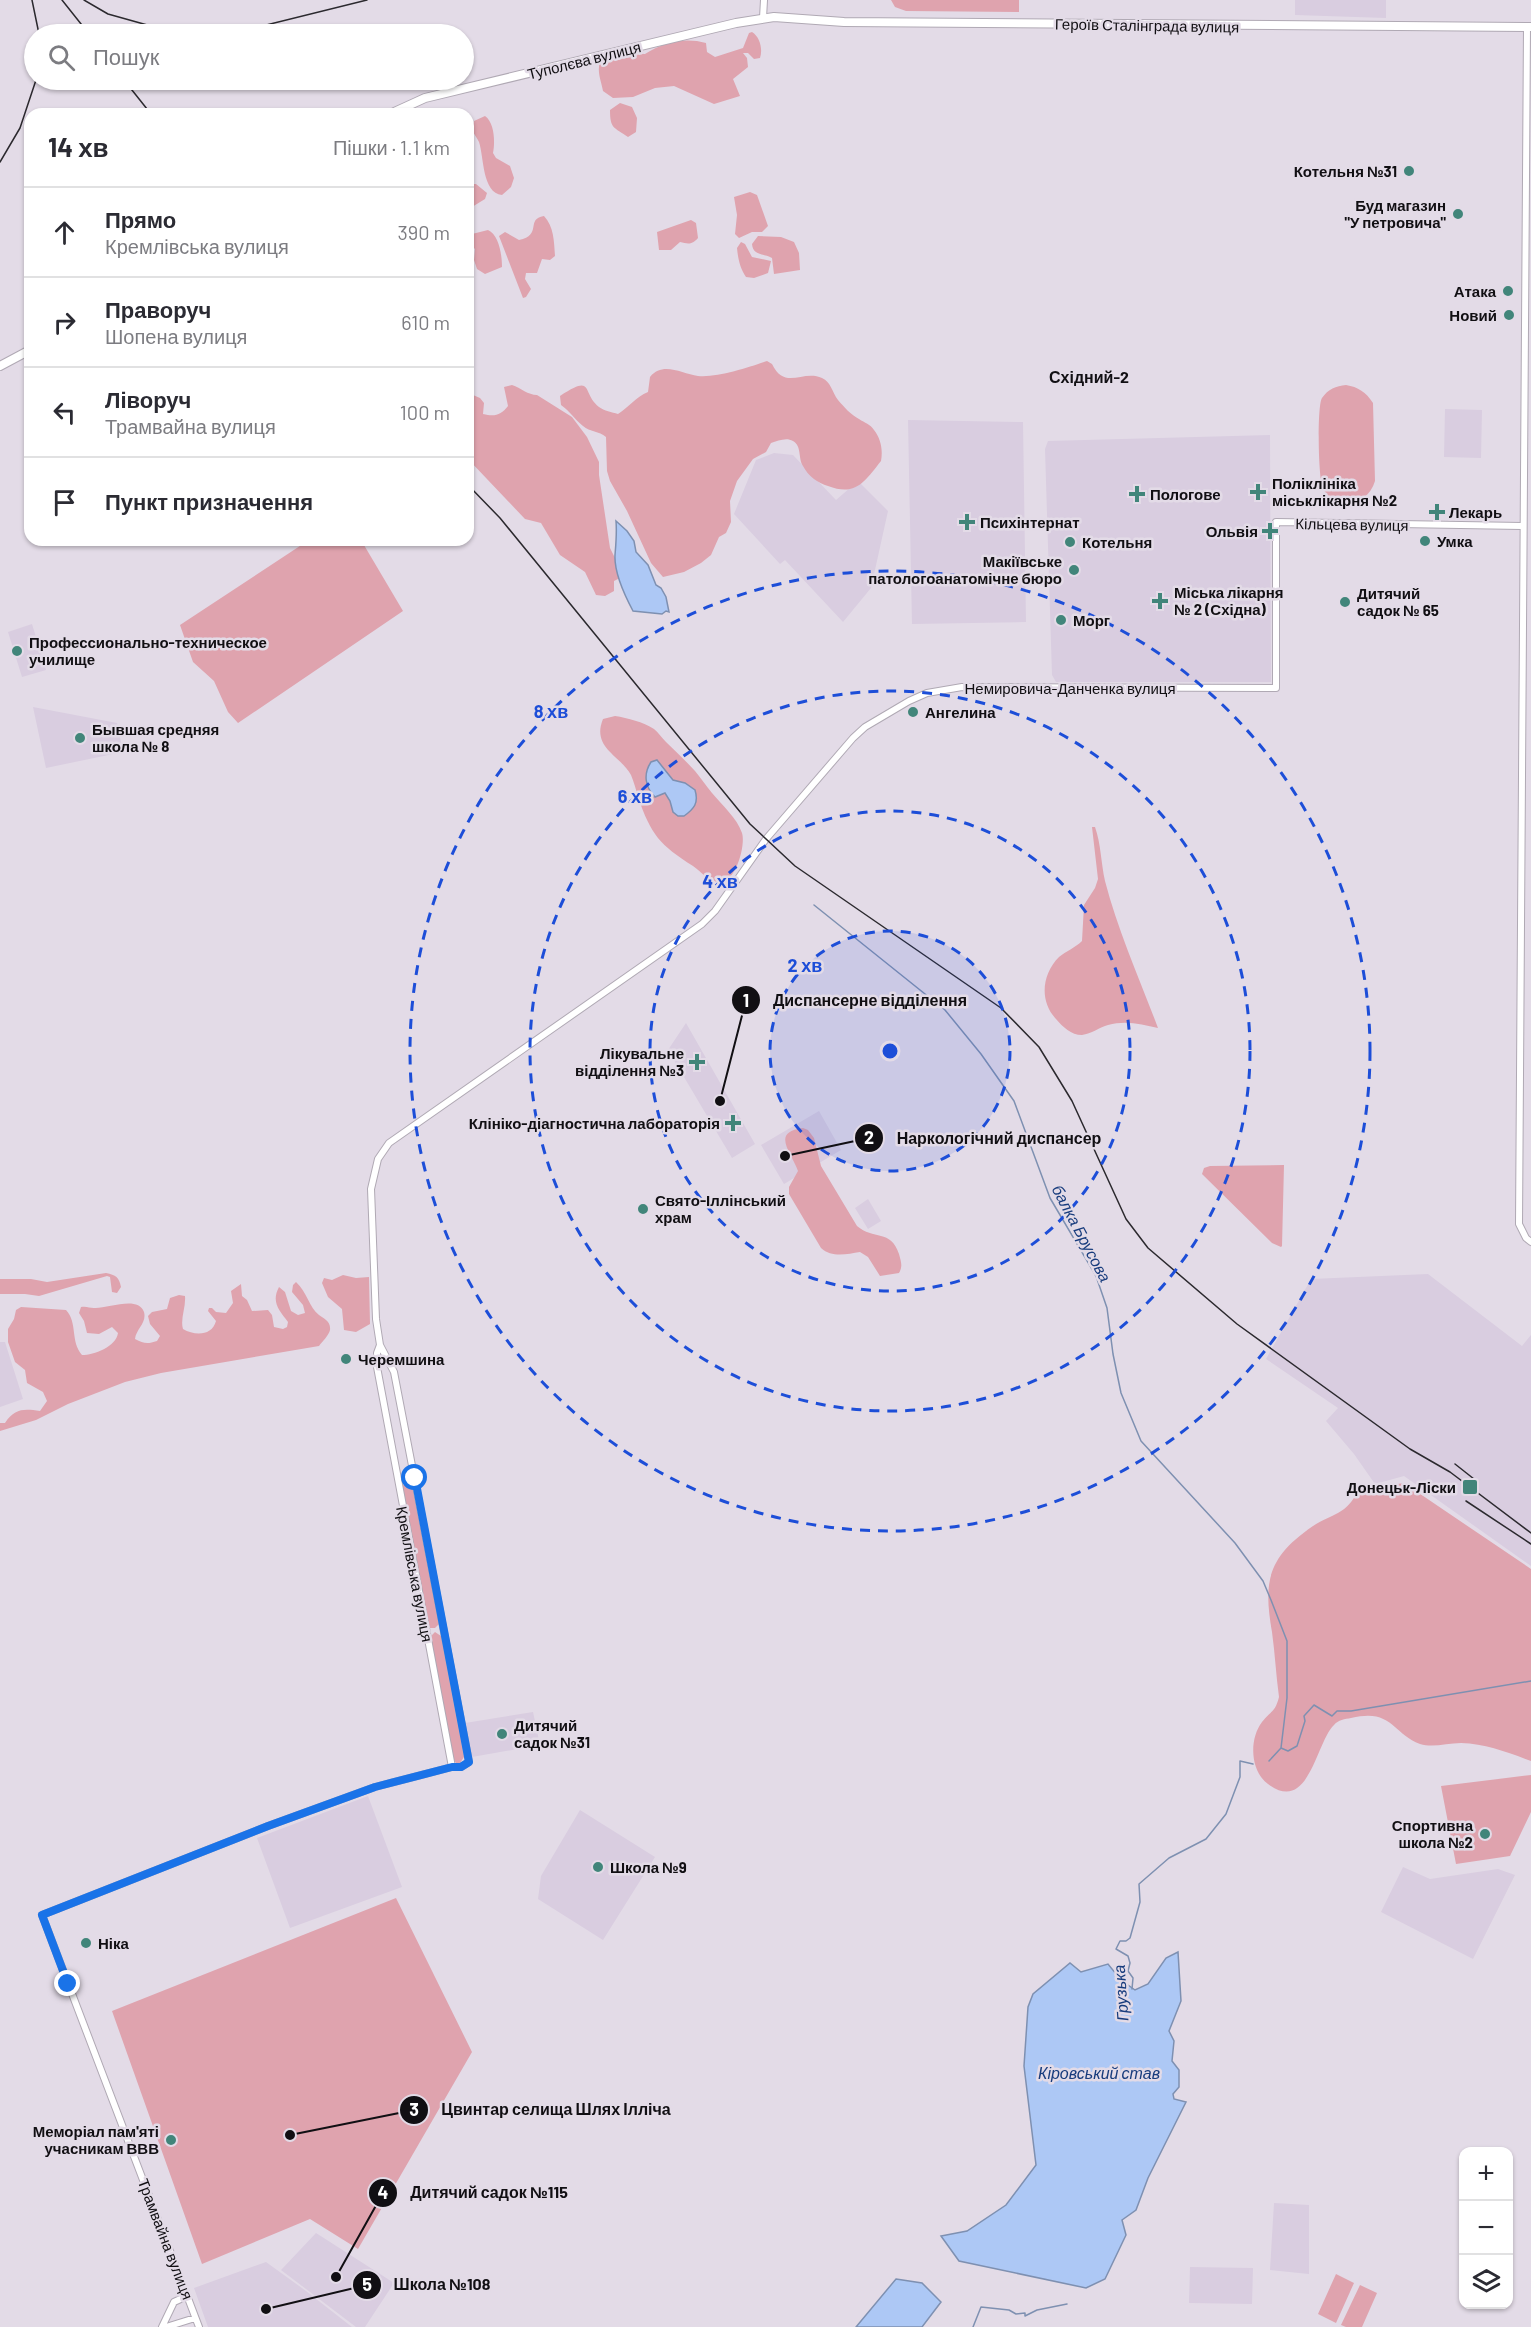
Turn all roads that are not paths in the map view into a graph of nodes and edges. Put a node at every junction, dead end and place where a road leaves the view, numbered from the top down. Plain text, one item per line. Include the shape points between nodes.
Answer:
1 (764, 0) edge
2 (763, 18) junction
3 (1529, 27) edge
4 (474, 86) edge
5 (459, 90) edge
6 (403, 108) edge
7 (24, 353) edge
8 (0, 366) edge
9 (1522, 526) junction
10 (1276, 688) joint
11 (389, 1143) joint
12 (1531, 1242) edge
13 (380, 1345) junction
14 (452, 1767) junction
15 (187, 2296) junction
16 (195, 2318) junction
17 (164, 2327) edge
18 (199, 2327) edge

1 - 2 street
2 - 3 main road, Героїв Сталінграда вулиця via 844,22
2 - 4 main road, Туполєва вулиця
3 - 9 street
5 - 6 main road, Туполєва вулиця
7 - 8 main road
9 - 10 street, Кільцева вулиця via 1276,522
9 - 12 street via 1519,1224
10 - 11 street, Немировича-Данченка вулиця via 962,687 927,693 890,711 865,727 837,754 702,924
11 - 13 street, Кремлівська вулиця via 378,1160 371,1189
13 - 14 street, Кремлівська вулиця via 377,1367
13 - 14 street, Кремлівська вулиця via 394,1372 469,1762
14 - 15 street, Трамвайна вулиця via 375,1787 42,1915
15 - 16 street, Трамвайна вулиця
15 - 17 street via 174,2302
16 - 17 street
16 - 18 street, Трамвайна вулиця

